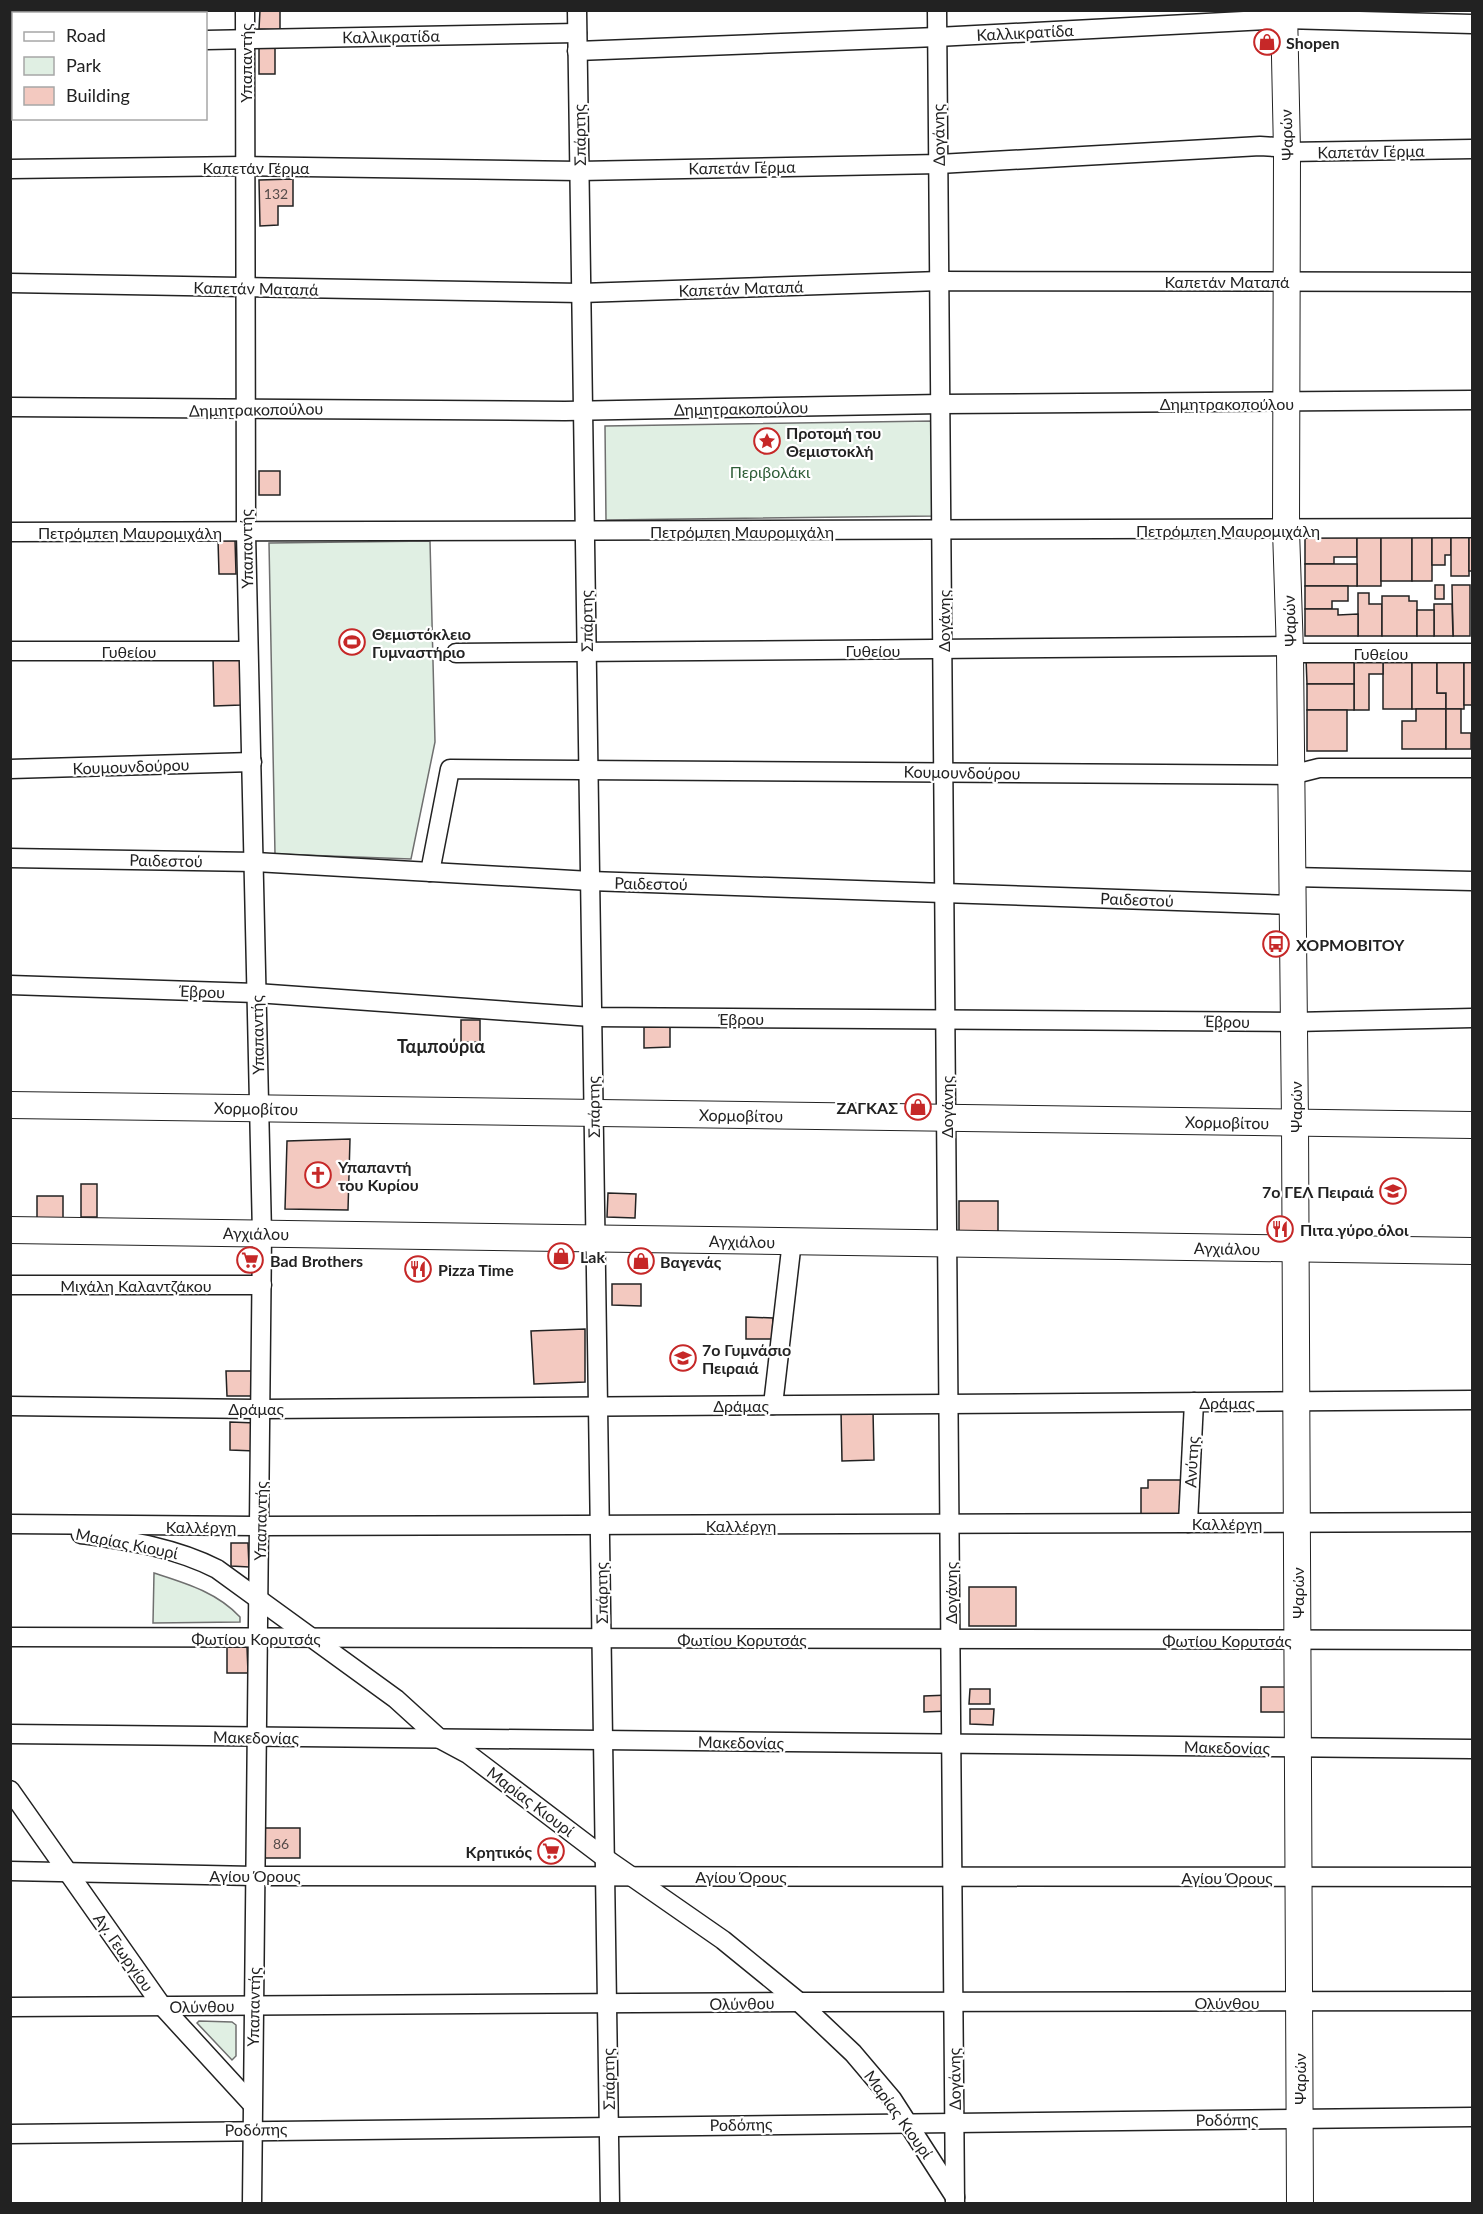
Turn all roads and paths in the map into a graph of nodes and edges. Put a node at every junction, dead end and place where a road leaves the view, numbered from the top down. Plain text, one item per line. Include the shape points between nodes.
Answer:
1 (245, 10) edge
2 (577, 10) edge
3 (937, 10) edge
4 (1284, 15) edge
5 (1473, 24) edge
6 (937, 37) junction
7 (246, 39) junction
8 (207, 40) edge
9 (577, 42) junction
10 (1473, 149) edge
11 (1287, 152) junction
12 (939, 164) junction
13 (246, 166) junction
14 (10, 169) edge
15 (579, 171) junction
16 (1287, 280) junction
17 (940, 281) junction
18 (1473, 282) edge
19 (10, 284) edge
20 (245, 289) junction
21 (581, 293) junction
22 (1473, 400) edge
23 (1288, 402) junction
24 (941, 404) junction
25 (10, 407) edge
26 (246, 408) junction
27 (583, 410) junction
28 (1473, 528) edge
29 (942, 530) junction
30 (1286, 530) junction
31 (10, 532) edge
32 (585, 532) junction
33 (246, 533) junction
34 (1290, 649) junction
35 (943, 650) junction
36 (10, 651) edge
37 (248, 651) junction
38 (586, 652) junction
39 (1473, 652) edge
40 (456, 653) dead end
41 (252, 762) junction
42 (1473, 768) edge
43 (10, 769) edge
44 (588, 769) junction
45 (944, 772) junction
46 (1291, 775) junction
47 (10, 858) edge
48 (255, 862) junction
49 (430, 872) junction
50 (1292, 877) junction
51 (590, 881) junction
52 (1473, 881) edge
53 (945, 891) junction
54 (1293, 905) junction
55 (10, 985) edge
56 (256, 993) junction
57 (592, 1017) junction
58 (946, 1018) junction
59 (1473, 1018) edge
60 (1294, 1022) junction
61 (10, 1105) edge
62 (258, 1108) junction
63 (593, 1113) junction
64 (946, 1118) junction
65 (1295, 1123) junction
66 (1473, 1125) edge
67 (10, 1230) edge
68 (262, 1234) junction
69 (595, 1238) junction
70 (792, 1241) junction
71 (947, 1244) junction
72 (1296, 1249) junction
73 (1473, 1251) edge
74 (10, 1285) edge
75 (262, 1286) junction
76 (1473, 1400) edge
77 (1296, 1401) junction
78 (1194, 1402) junction
79 (949, 1404) junction
80 (773, 1405) junction
81 (10, 1406) edge
82 (598, 1406) junction
83 (262, 1408) junction
84 (1473, 1522) edge
85 (1188, 1523) junction
86 (1297, 1523) junction
87 (15, 1524) edge
88 (950, 1524) junction
89 (260, 1526) junction
90 (600, 1526) junction
91 (259, 1598) junction
92 (10, 1637) edge
93 (258, 1638) junction
94 (314, 1638) junction
95 (601, 1638) junction
96 (950, 1639) junction
97 (1297, 1640) junction
98 (1473, 1640) edge
99 (10, 1734) edge
100 (256, 1736) junction
101 (440, 1738) junction
102 (603, 1740) junction
103 (951, 1744) junction
104 (1298, 1747) junction
105 (1473, 1749) edge
106 (10, 1790) edge
107 (605, 1867) junction
108 (10, 1871) edge
109 (69, 1874) junction
110 (254, 1876) junction
111 (633, 1876) junction
112 (952, 1876) junction
113 (1298, 1876) junction
114 (1473, 1877) edge
115 (1473, 2001) edge
116 (799, 2002) junction
117 (1299, 2002) junction
118 (953, 2003) junction
119 (607, 2004) junction
120 (253, 2005) junction
121 (162, 2006) junction
122 (10, 2007) edge
123 (251, 2103) junction
124 (1473, 2117) edge
125 (1299, 2119) junction
126 (907, 2122) junction
127 (954, 2122) junction
128 (609, 2126) junction
129 (251, 2129) junction
130 (10, 2134) edge
131 (956, 2201) edge
132 (252, 2204) edge
133 (610, 2204) edge
134 (1300, 2204) edge

1 - 7 street, Υπαπαντής
2 - 9 street, Σπάρτης
3 - 6 street, Δογάνης
4 - 5 street, Καλλικρατίδα
4 - 6 street, Καλλικρατίδα
4 - 11 main road, Ψαρών
6 - 9 street, Καλλικρατίδα
6 - 12 street, Δογάνης
7 - 8 street, Καλλικρατίδα
7 - 9 street, Καλλικρατίδα
7 - 13 street, Υπαπαντής
9 - 15 street, Σπάρτης
10 - 11 street, Καπετάν Γέρμα
11 - 12 street, Καπετάν Γέρμα via 1260,146
11 - 16 main road, Ψαρών
12 - 15 street, Καπετάν Γέρμα
12 - 17 street, Δογάνης
13 - 14 street, Καπετάν Γέρμα
13 - 15 street, Καπετάν Γέρμα
13 - 20 street, Υπαπαντής
15 - 21 street, Σπάρτης
16 - 17 street, Καπετάν Ματαπά
16 - 18 street, Καπετάν Ματαπά
16 - 23 main road, Ψαρών
17 - 21 street, Καπετάν Ματαπά
17 - 24 street, Δογάνης
19 - 20 street, Καπετάν Ματαπά
20 - 21 street, Καπετάν Ματαπά
20 - 26 street, Υπαπαντής
21 - 27 street, Σπάρτης
22 - 23 street, Δημητρακοπούλου
23 - 24 street, Δημητρακοπούλου
23 - 30 main road, Ψαρών
24 - 27 street, Δημητρακοπούλου
24 - 29 street, Δογάνης
25 - 26 street, Δημητρακοπούλου via 222,411
26 - 27 street, Δημητρακοπούλου
26 - 33 street, Υπαπαντής
27 - 32 street, Σπάρτης
28 - 30 street, Πετρόμπεη Μαυρομιχάλη
29 - 30 street, Πετρόμπεη Μαυρομιχάλη
29 - 32 street, Πετρόμπεη Μαυρομιχάλη
29 - 35 street, Δογάνης
30 - 34 main road, Ψαρών
31 - 33 street, Πετρόμπεη Μαυρομιχάλη
32 - 33 street, Πετρόμπεη Μαυρομιχάλη
32 - 38 street, Σπάρτης
33 - 37 street, Υπαπαντής
34 - 35 street, Γυθείου
34 - 39 street, Γυθείου
34 - 46 main road, Ψαρών
35 - 38 street, Γυθείου
35 - 45 street, Δογάνης
36 - 37 street, Γυθείου
37 - 41 street, Υπαπαντής
38 - 40 street, Γυθείου
38 - 44 street, Σπάρτης
41 - 43 street, Κουμουνδούρου
41 - 48 street, Υπαπαντής
42 - 46 street, Κουμουνδούρου via 1319,768
44 - 45 street, Κουμουνδούρου
44 - 49 street, Κουμουνδούρου via 450,769
44 - 51 street, Σπάρτης
45 - 46 street, Κουμουνδούρου
45 - 53 street, Δογάνης
46 - 50 main road, Ψαρών
47 - 48 street, Ραιδεστού
48 - 49 street, Ραιδεστού
48 - 56 street, Υπαπαντής
49 - 51 street, Ραιδεστού
50 - 52 street
50 - 54 main road, Ψαρών
51 - 53 street, Ραιδεστού
51 - 57 street, Σπάρτης
53 - 54 street, Ραιδεστού
53 - 58 street, Δογάνης
54 - 60 main road, Ψαρών
55 - 56 street, Έβρου
56 - 57 street, Έβρου
56 - 62 street, Υπαπαντής
57 - 58 street, Έβρου
57 - 63 street, Σπάρτης
58 - 60 street, Έβρου
58 - 64 street, Δογάνης
59 - 60 street, Έβρου
60 - 65 main road, Ψαρών
61 - 62 main road, Χορμοβίτου
62 - 63 main road, Χορμοβίτου
62 - 68 street, Υπαπαντής
63 - 64 main road, Χορμοβίτου
63 - 69 street, Σπάρτης
64 - 65 main road, Χορμοβίτου
64 - 71 street, Δογάνης
65 - 66 main road, Χορμοβίτου
65 - 72 main road, Ψαρών
67 - 68 main road, Αγχιάλου
68 - 69 main road, Αγχιάλου
68 - 75 street, Υπαπαντής
69 - 70 main road, Αγχιάλου
69 - 82 street, Σπάρτης
70 - 71 main road, Αγχιάλου
70 - 80 street
71 - 72 main road, Αγχιάλου
71 - 79 street, Δογάνης
72 - 73 main road, Αγχιάλου
72 - 77 main road, Ψαρών
74 - 75 street, Μιχάλη Καλαντζάκου
75 - 83 street, Υπαπαντής
76 - 77 street, Δράμας
77 - 78 street, Δράμας
77 - 86 main road, Ψαρών
78 - 79 street, Δράμας
78 - 85 street, Ανύτης
79 - 80 street, Δράμας
79 - 88 street, Δογάνης
80 - 82 street, Δράμας
81 - 83 street, Δράμας
82 - 83 street, Δράμας
82 - 90 street, Σπάρτης
83 - 89 street, Υπαπαντής
84 - 86 street, Καλλέργη
85 - 86 street, Καλλέργη
85 - 88 street, Καλλέργη
86 - 97 main road, Ψαρών
87 - 89 street, Καλλέργη
87 - 91 street, Μαρίας Κιουρί via 166,1548 217,1569
88 - 90 street, Καλλέργη
88 - 96 street, Δογάνης
89 - 90 street, Καλλέργη
89 - 91 street, Υπαπαντής
90 - 95 street, Σπάρτης
91 - 93 street, Υπαπαντής
91 - 94 street, Μαρίας Κιουρί
92 - 93 street, Φωτίου Κορυτσάς
93 - 94 street, Φωτίου Κορυτσάς
93 - 100 street, Υπαπαντής
94 - 95 street, Φωτίου Κορυτσάς
94 - 101 street, Μαρίας Κιουρί via 396,1699
95 - 96 street, Φωτίου Κορυτσάς
95 - 102 street, Σπάρτης
96 - 97 street, Φωτίου Κορυτσάς
96 - 103 street, Δογάνης
97 - 98 street, Φωτίου Κορυτσάς
97 - 104 main road, Ψαρών
99 - 100 street, Μακεδονίας
100 - 101 street, Μακεδονίας
100 - 110 street, Υπαπαντής
101 - 102 street, Μακεδονίας
101 - 107 street, Μαρίας Κιουρί via 468,1754
102 - 103 street, Μακεδονίας
102 - 107 street, Σπάρτης
103 - 104 street, Μακεδονίας
103 - 112 street, Δογάνης
104 - 105 street, Μακεδονίας
104 - 113 main road, Ψαρών
106 - 109 street, Αγ. Γεωργίου
107 - 110 street, Αγίου Όρους
107 - 111 street, Μαρίας Κιουρί
107 - 119 street, Σπάρτης
108 - 109 street, Αγίου Όρους
109 - 110 street, Αγίου Όρους
109 - 121 street, Αγ. Γεωργίου
110 - 120 street, Υπαπαντής
111 - 112 street, Αγίου Όρους
111 - 116 street, Μαρίας Κιουρί via 723,1940
112 - 113 street, Αγίου Όρους
112 - 118 street, Δογάνης
113 - 114 street, Αγίου Όρους
113 - 117 main road, Ψαρών
115 - 117 street, Ολύνθου
116 - 118 street, Ολύνθου
116 - 119 street, Ολύνθου
116 - 126 street, Μαρίας Κιουρί via 853,2053
117 - 118 street, Ολύνθου
117 - 125 main road, Ψαρών
118 - 127 street, Δογάνης
119 - 120 street, Ολύνθου
119 - 128 street, Σπάρτης
120 - 121 street, Ολύνθου
120 - 123 street, Υπαπαντής
121 - 122 street, Ολύνθου
121 - 123 street, Αγ. Γεωργίου
123 - 129 street, Υπαπαντής
124 - 125 street, Ροδόπης
125 - 127 street, Ροδόπης
125 - 134 main road, Ψαρών
126 - 127 street, Ροδόπης
126 - 128 street, Ροδόπης
126 - 131 street, Μαρίας Κιουρί
127 - 131 street, Δογάνης
128 - 129 street, Ροδόπης
128 - 133 street, Σπάρτης
129 - 130 street, Ροδόπης
129 - 132 street, Υπαπαντής

